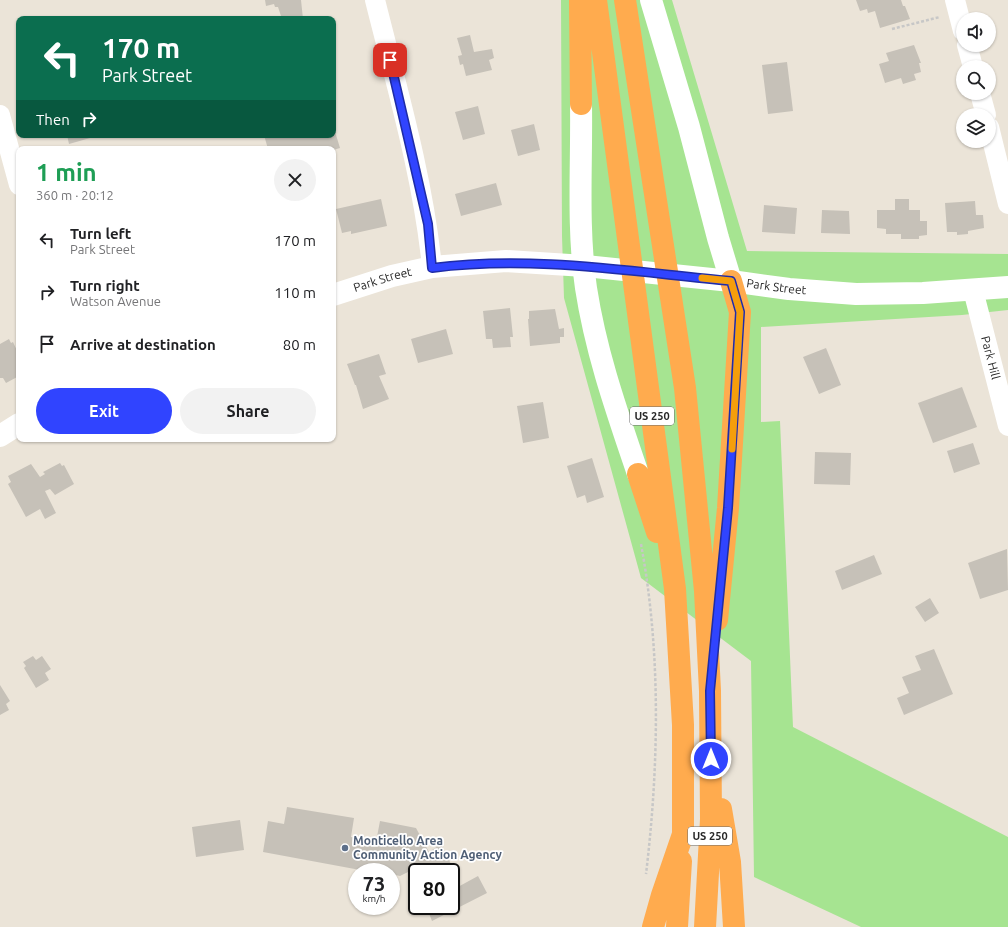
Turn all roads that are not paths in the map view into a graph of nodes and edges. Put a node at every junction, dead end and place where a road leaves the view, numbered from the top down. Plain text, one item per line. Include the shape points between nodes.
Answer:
1 (375, 0) edge
2 (580, 0) edge
3 (596, 0) edge
4 (624, 0) edge
5 (651, 0) edge
6 (950, 8) edge
7 (956, 19) edge
8 (581, 104) joint
9 (0, 114) edge
10 (994, 148) edge
11 (16, 174) edge
12 (1008, 204) edge
13 (584, 266) junction
14 (432, 268) junction
15 (731, 281) junction
16 (1008, 287) edge
17 (973, 290) junction
18 (336, 294) edge
19 (16, 426) edge
20 (1008, 426) edge
21 (0, 436) edge
22 (638, 474) joint
23 (675, 589) junction
24 (710, 691) junction
25 (711, 745) junction
26 (683, 834) junction
27 (654, 927) edge
28 (677, 927) edge
29 (705, 927) edge
30 (734, 927) edge

1 - 14 street via 428,224
2 - 8 highway
3 - 23 highway, US 250
4 - 24 highway, US 250 via 685,388 705,590
5 - 15 street
6 - 7 street
8 - 13 street via 581,213
9 - 11 street
10 - 12 street
13 - 14 street, Park Street via 506,262
13 - 15 street, Park Street
13 - 22 street via 595,338 607,383
14 - 18 street, Park Street via 392,276
15 - 17 street, Park Street via 856,294
15 - 24 highway via 740,312 728,508
16 - 17 street, Park Street
17 - 20 street, Park Hill
19 - 21 street
22 - 23 highway
23 - 26 highway, US 250 via 683,725
24 - 25 highway, US 250
25 - 29 highway, US 250
25 - 30 highway via 730,862
26 - 27 highway
26 - 28 highway, US 250

